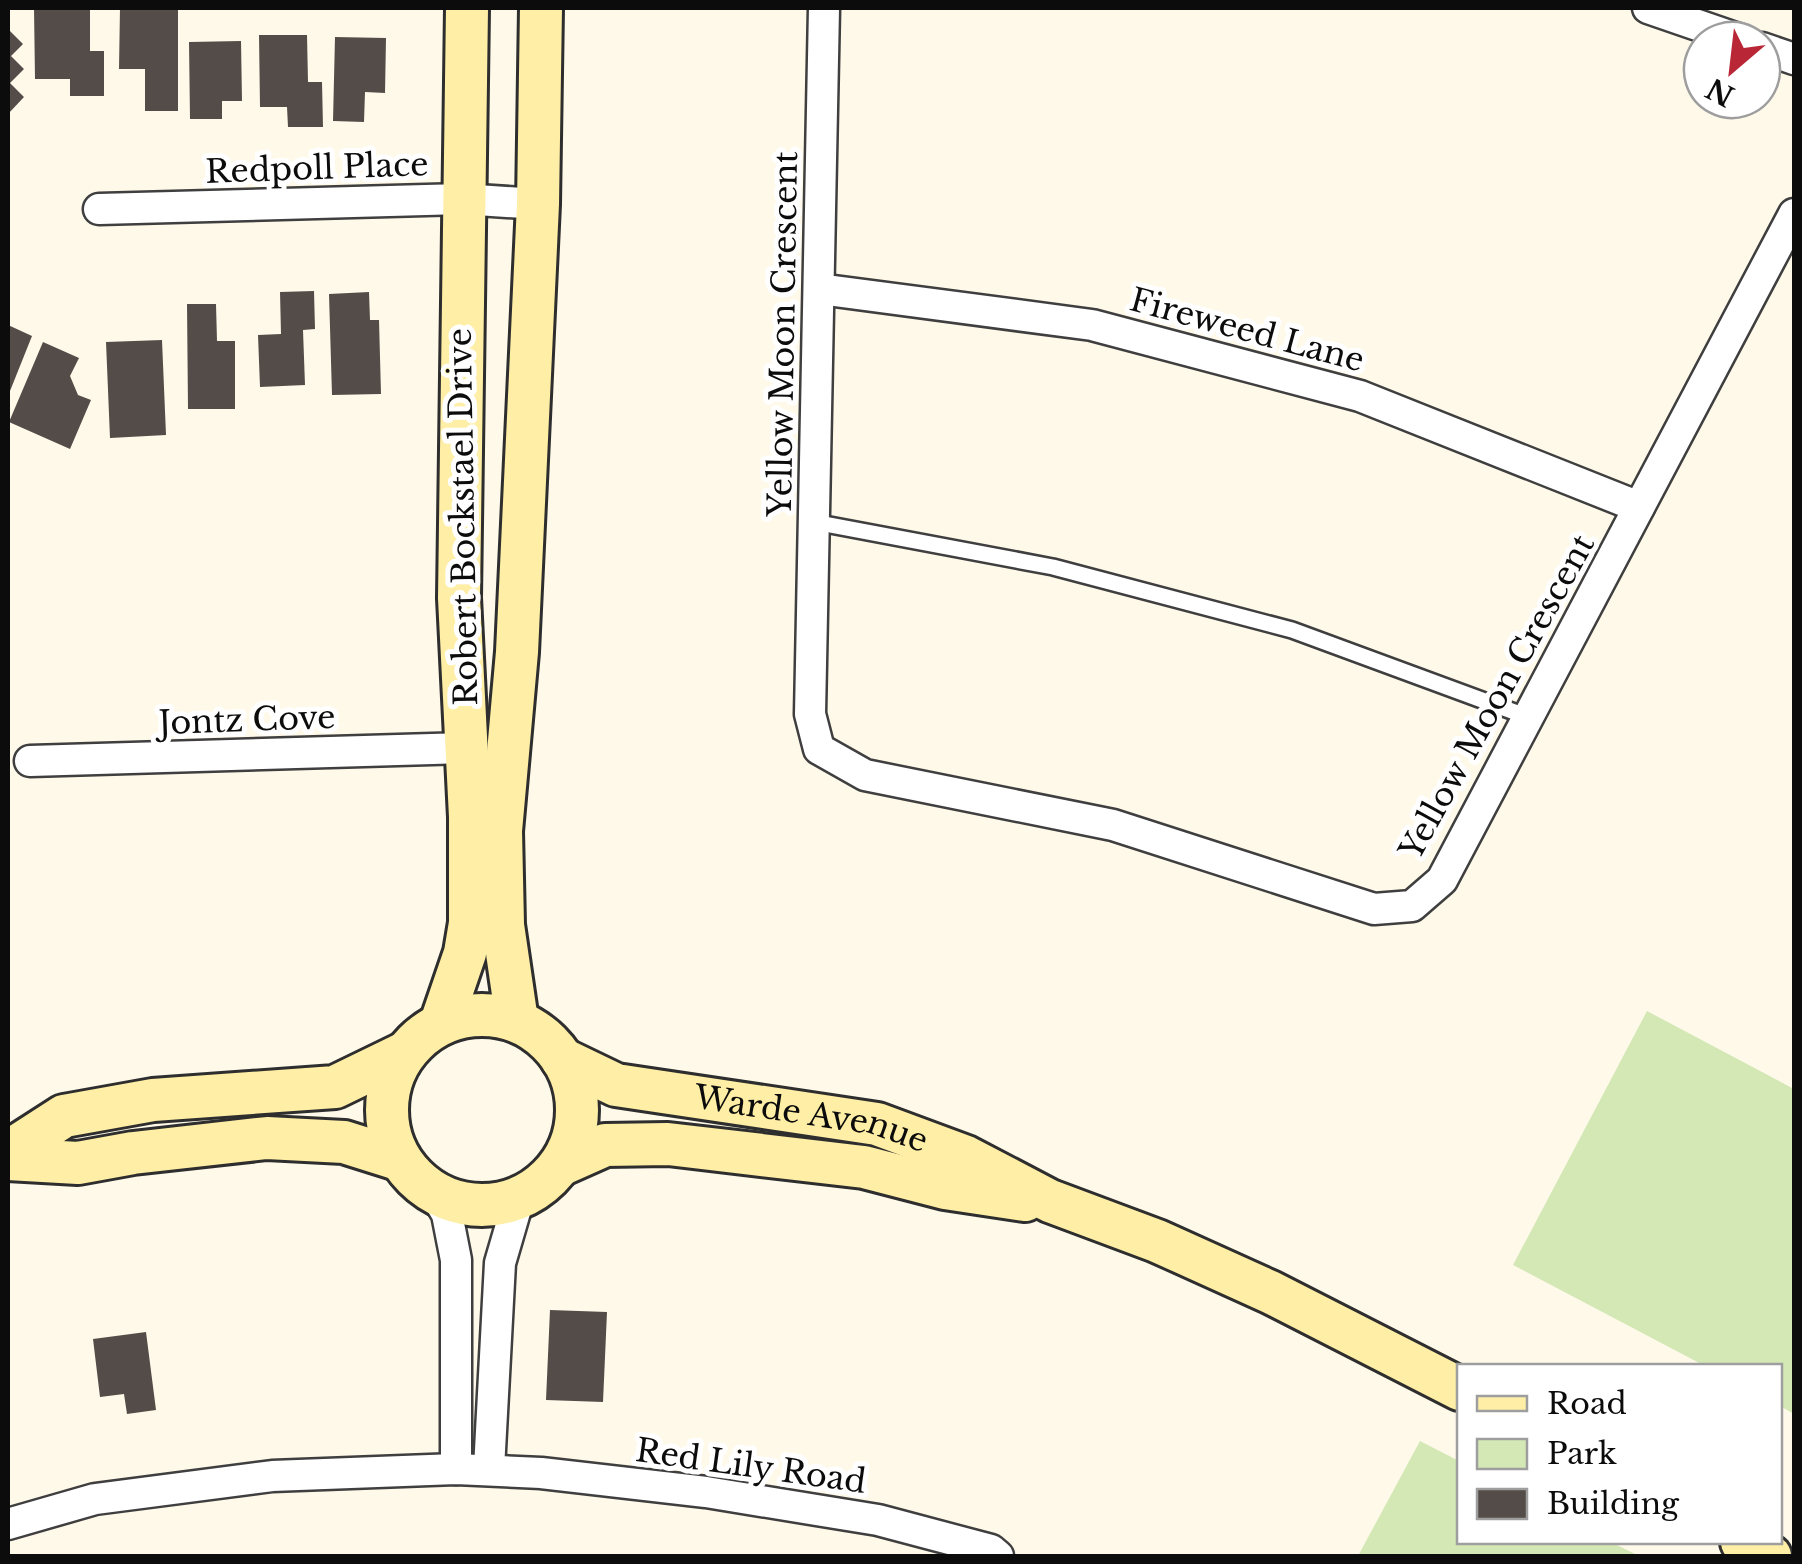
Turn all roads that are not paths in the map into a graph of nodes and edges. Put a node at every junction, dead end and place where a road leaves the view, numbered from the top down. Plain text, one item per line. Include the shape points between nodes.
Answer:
1 (467, 8) edge
2 (541, 8) edge
3 (824, 8) edge
4 (1648, 8) edge
5 (1682, 20) edge
6 (462, 199) junction
7 (538, 204) junction
8 (98, 210) dead end
9 (1794, 214) edge
10 (819, 290) junction
11 (1640, 507) junction
12 (814, 522) junction
13 (1528, 717) junction
14 (466, 748) junction
15 (30, 761) dead end
16 (517, 1021) junction
17 (441, 1022) junction
18 (403, 1054) junction
19 (562, 1058) junction
20 (8, 1156) edge
21 (398, 1158) junction
22 (560, 1165) junction
23 (435, 1194) junction
24 (519, 1198) junction
25 (1050, 1201) junction
26 (1457, 1387) edge
27 (456, 1468) junction
28 (489, 1470) junction
29 (8, 1524) edge
30 (1746, 1544) edge
31 (998, 1556) edge
32 (1770, 1556) edge

1 - 6 street, Robert Bockstael Drive
2 - 7 street, Robert Bockstael Drive
3 - 10 street, Yellow Moon Crescent
4 - 5 street
6 - 7 street, Redpoll Place
6 - 8 street, Redpoll Place
6 - 14 street, Robert Bockstael Drive via 459,598
7 - 16 street, Robert Bockstael Drive via 517,652 501,830
9 - 11 street, Yellow Moon Crescent
10 - 11 street, Fireweed Lane via 1092,325 1360,396
10 - 12 street, Yellow Moon Crescent
11 - 13 street, Yellow Moon Crescent
12 - 13 lane via 1053,567 1273,626
12 - 13 street, Yellow Moon Crescent via 810,714 819,749 865,775 1114,825 1374,909 1412,906 1442,880
14 - 15 street, Jontz Cove
14 - 17 street, Robert Bockstael Drive via 470,923
16 - 17 street via 478,1014
16 - 19 street
17 - 18 street
18 - 20 street via 335,1087 154,1100 64,1116
18 - 21 street via 388,1088 386,1124
19 - 22 street via 577,1101 577,1124
19 - 25 street, Warde Avenue via 616,1085 877,1124 966,1157
20 - 21 street via 78,1164 267,1138 344,1142
21 - 23 street
22 - 24 street
22 - 25 street, Warde Avenue via 605,1145 668,1144 864,1167 945,1188
23 - 24 street via 491,1206
23 - 27 street via 447,1214 456,1260
24 - 28 street via 499,1272
25 - 26 street, Warde Avenue via 1270,1292
27 - 28 street, Red Lily Road
27 - 29 street, Red Lily Road via 272,1476 95,1499
28 - 31 street, Red Lily Road via 706,1492 878,1520
30 - 32 street

